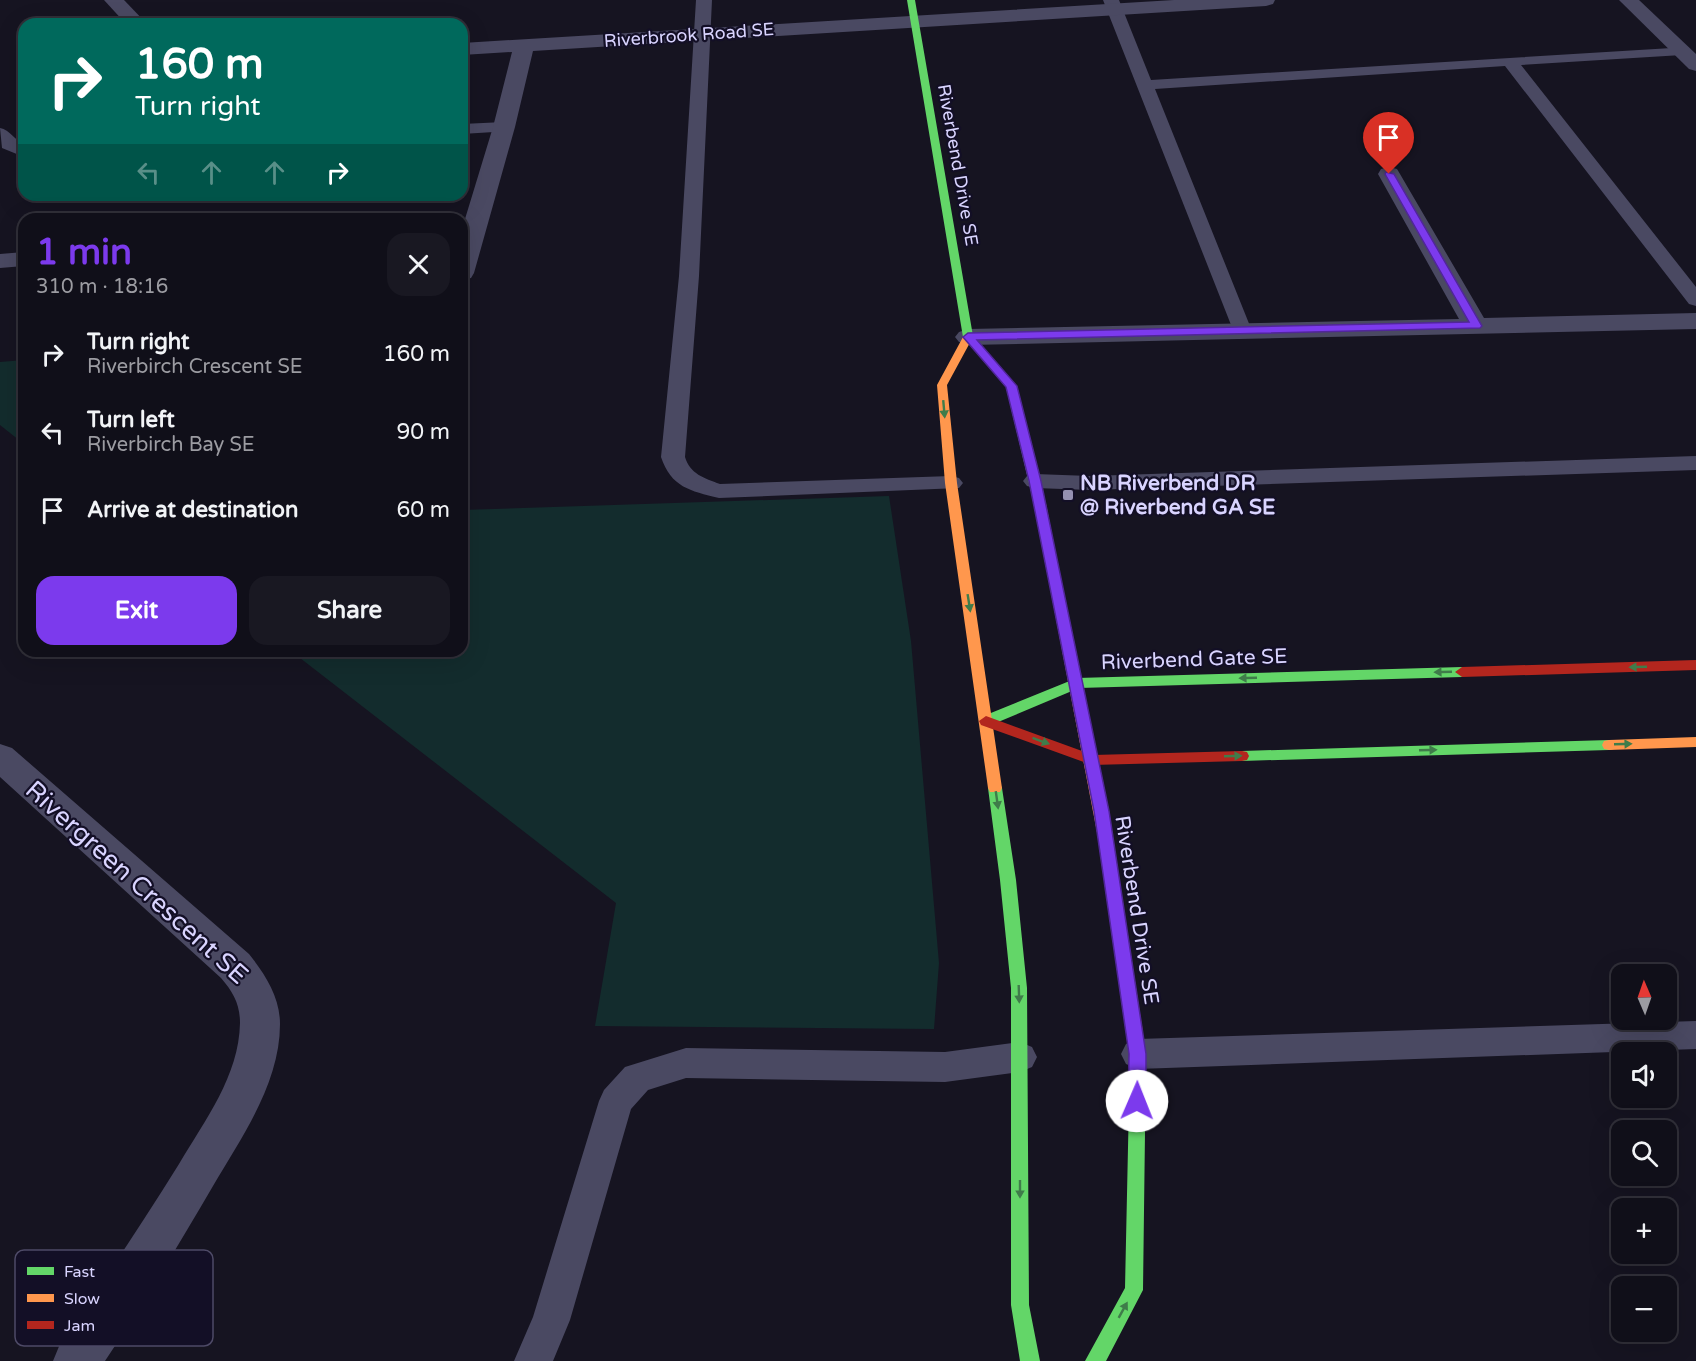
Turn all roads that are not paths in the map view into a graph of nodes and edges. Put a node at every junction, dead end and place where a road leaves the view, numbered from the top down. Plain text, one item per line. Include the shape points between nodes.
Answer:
1 (112, 0) edge
2 (704, 0) edge
3 (911, 0) edge
4 (1266, 0) edge
5 (1628, 0) edge
6 (1113, 4) edge
7 (131, 18) edge
8 (915, 21) junction
9 (703, 34) junction
10 (524, 45) junction
11 (468, 49) edge
12 (1682, 50) junction
13 (1509, 61) junction
14 (1696, 65) edge
15 (1145, 85) junction
16 (504, 127) junction
17 (468, 129) edge
18 (0, 133) edge
19 (18, 149) edge
20 (1389, 174) dead end
21 (468, 225) edge
22 (18, 260) edge
23 (0, 261) edge
24 (1696, 300) edge
25 (1696, 321) edge
26 (1476, 326) junction
27 (1242, 331) junction
28 (968, 337) junction
29 (1696, 463) edge
30 (1035, 481) junction
31 (951, 483) junction
32 (1696, 665) edge
33 (1077, 683) junction
34 (986, 722) junction
35 (1696, 742) edge
36 (1092, 760) junction
37 (2, 763) edge
38 (1696, 1035) edge
39 (1138, 1054) junction
40 (1020, 1057) junction
41 (152, 1250) edge
42 (87, 1346) edge
43 (77, 1361) edge
44 (533, 1361) edge
45 (1030, 1361) edge
46 (1095, 1361) edge

1 - 7 street
2 - 9 lane
3 - 8 street, Riverbend Drive SE
4 - 6 street, Riverbrook Road SE
5 - 12 street
6 - 8 street, Riverbrook Road SE
6 - 15 lane
8 - 9 street, Riverbrook Road SE
8 - 28 street, Riverbend Drive SE
9 - 10 street, Riverbrook Road SE
9 - 31 lane via 673,457 678,472 697,484 720,491
10 - 11 street, Riverbrook Road SE
10 - 16 street
12 - 13 lane
12 - 14 street
13 - 15 lane
13 - 24 lane
15 - 27 lane
16 - 17 lane
16 - 21 street
18 - 19 lane
20 - 26 street
22 - 23 street
25 - 26 street
26 - 27 street
27 - 28 street
28 - 30 street, Riverbend Drive SE via 1011,386
28 -> 31 street via 942,385
29 - 30 lane via 1090,483
30 - 33 street, Riverbend Drive SE
31 -> 34 street
32 -> 33 street, Riverbend Gate SE
33 - 34 street, Riverbend Gate SE
33 - 36 street, Riverbend Drive SE
34 -> 36 street
34 -> 40 street via 1018,977
36 -> 35 street
36 - 39 street, Riverbend Drive SE
37 - 41 street, Rivergreen Crescent SE via 235,966 255,991 260,1023 254,1064 235,1109
38 - 39 lane
46 -> 39 street, Riverbend Drive SE via 1134,1290
40 - 44 lane via 945,1067 686,1063 637,1078 616,1101 551,1320
40 -> 45 street via 1020,1305
42 - 43 street, Rivergreen Crescent SE

